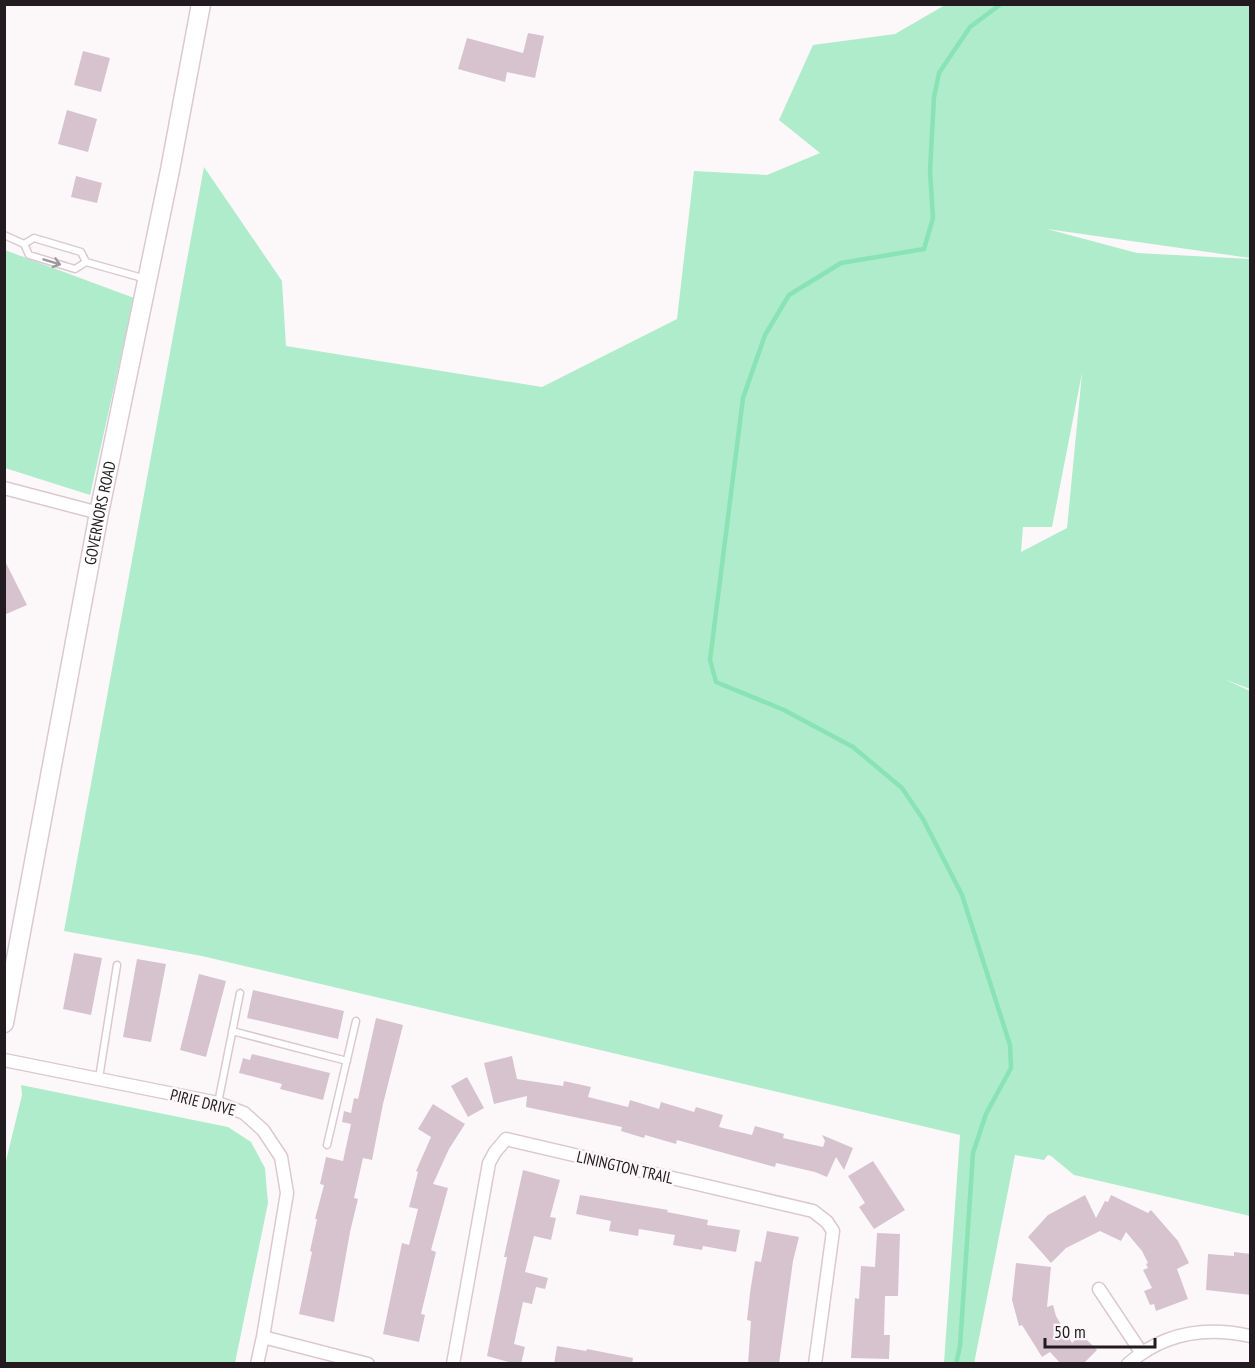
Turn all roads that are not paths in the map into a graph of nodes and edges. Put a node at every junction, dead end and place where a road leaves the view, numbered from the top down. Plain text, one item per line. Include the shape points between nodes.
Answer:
1 (201, 4) edge
2 (4, 235) edge
3 (24, 244) junction
4 (86, 262) junction
5 (148, 280) junction
6 (4, 488) edge
7 (99, 513) junction
8 (117, 965) dead end
9 (240, 993) dead end
10 (356, 1021) dead end
11 (4, 1023) edge
12 (232, 1031) junction
13 (4, 1060) edge
14 (347, 1061) junction
15 (99, 1078) junction
16 (218, 1103) junction
17 (327, 1145) dead end
18 (1099, 1289) dead end
19 (1251, 1336) edge
20 (263, 1337) junction
21 (1141, 1352) junction
22 (257, 1364) edge
23 (368, 1364) edge
24 (453, 1364) edge
25 (815, 1364) edge
26 (1128, 1364) edge

1 - 5 main road, GOVERNORS ROAD
2 - 3 lane
3 - 4 lane via 34,238 81,252
3 -> 4 lane via 28,255 75,269
4 - 5 lane
5 - 7 main road, GOVERNORS ROAD
6 - 7 street
7 - 11 main road, GOVERNORS ROAD
8 - 15 lane
9 - 12 lane
10 - 14 lane
12 - 14 lane
12 - 16 lane
13 - 15 street, PIRIE DRIVE
14 - 17 lane
15 - 16 street, PIRIE DRIVE
16 - 20 street, PIRIE DRIVE via 244,1113 264,1130 281,1157 287,1193
18 - 21 street
19 - 21 street via 1215,1330 1196,1332
20 - 22 street, PIRIE DRIVE
20 - 23 street
21 - 26 street
24 - 25 street, LININGTON TRAIL via 489,1164 506,1138 813,1211 833,1231

